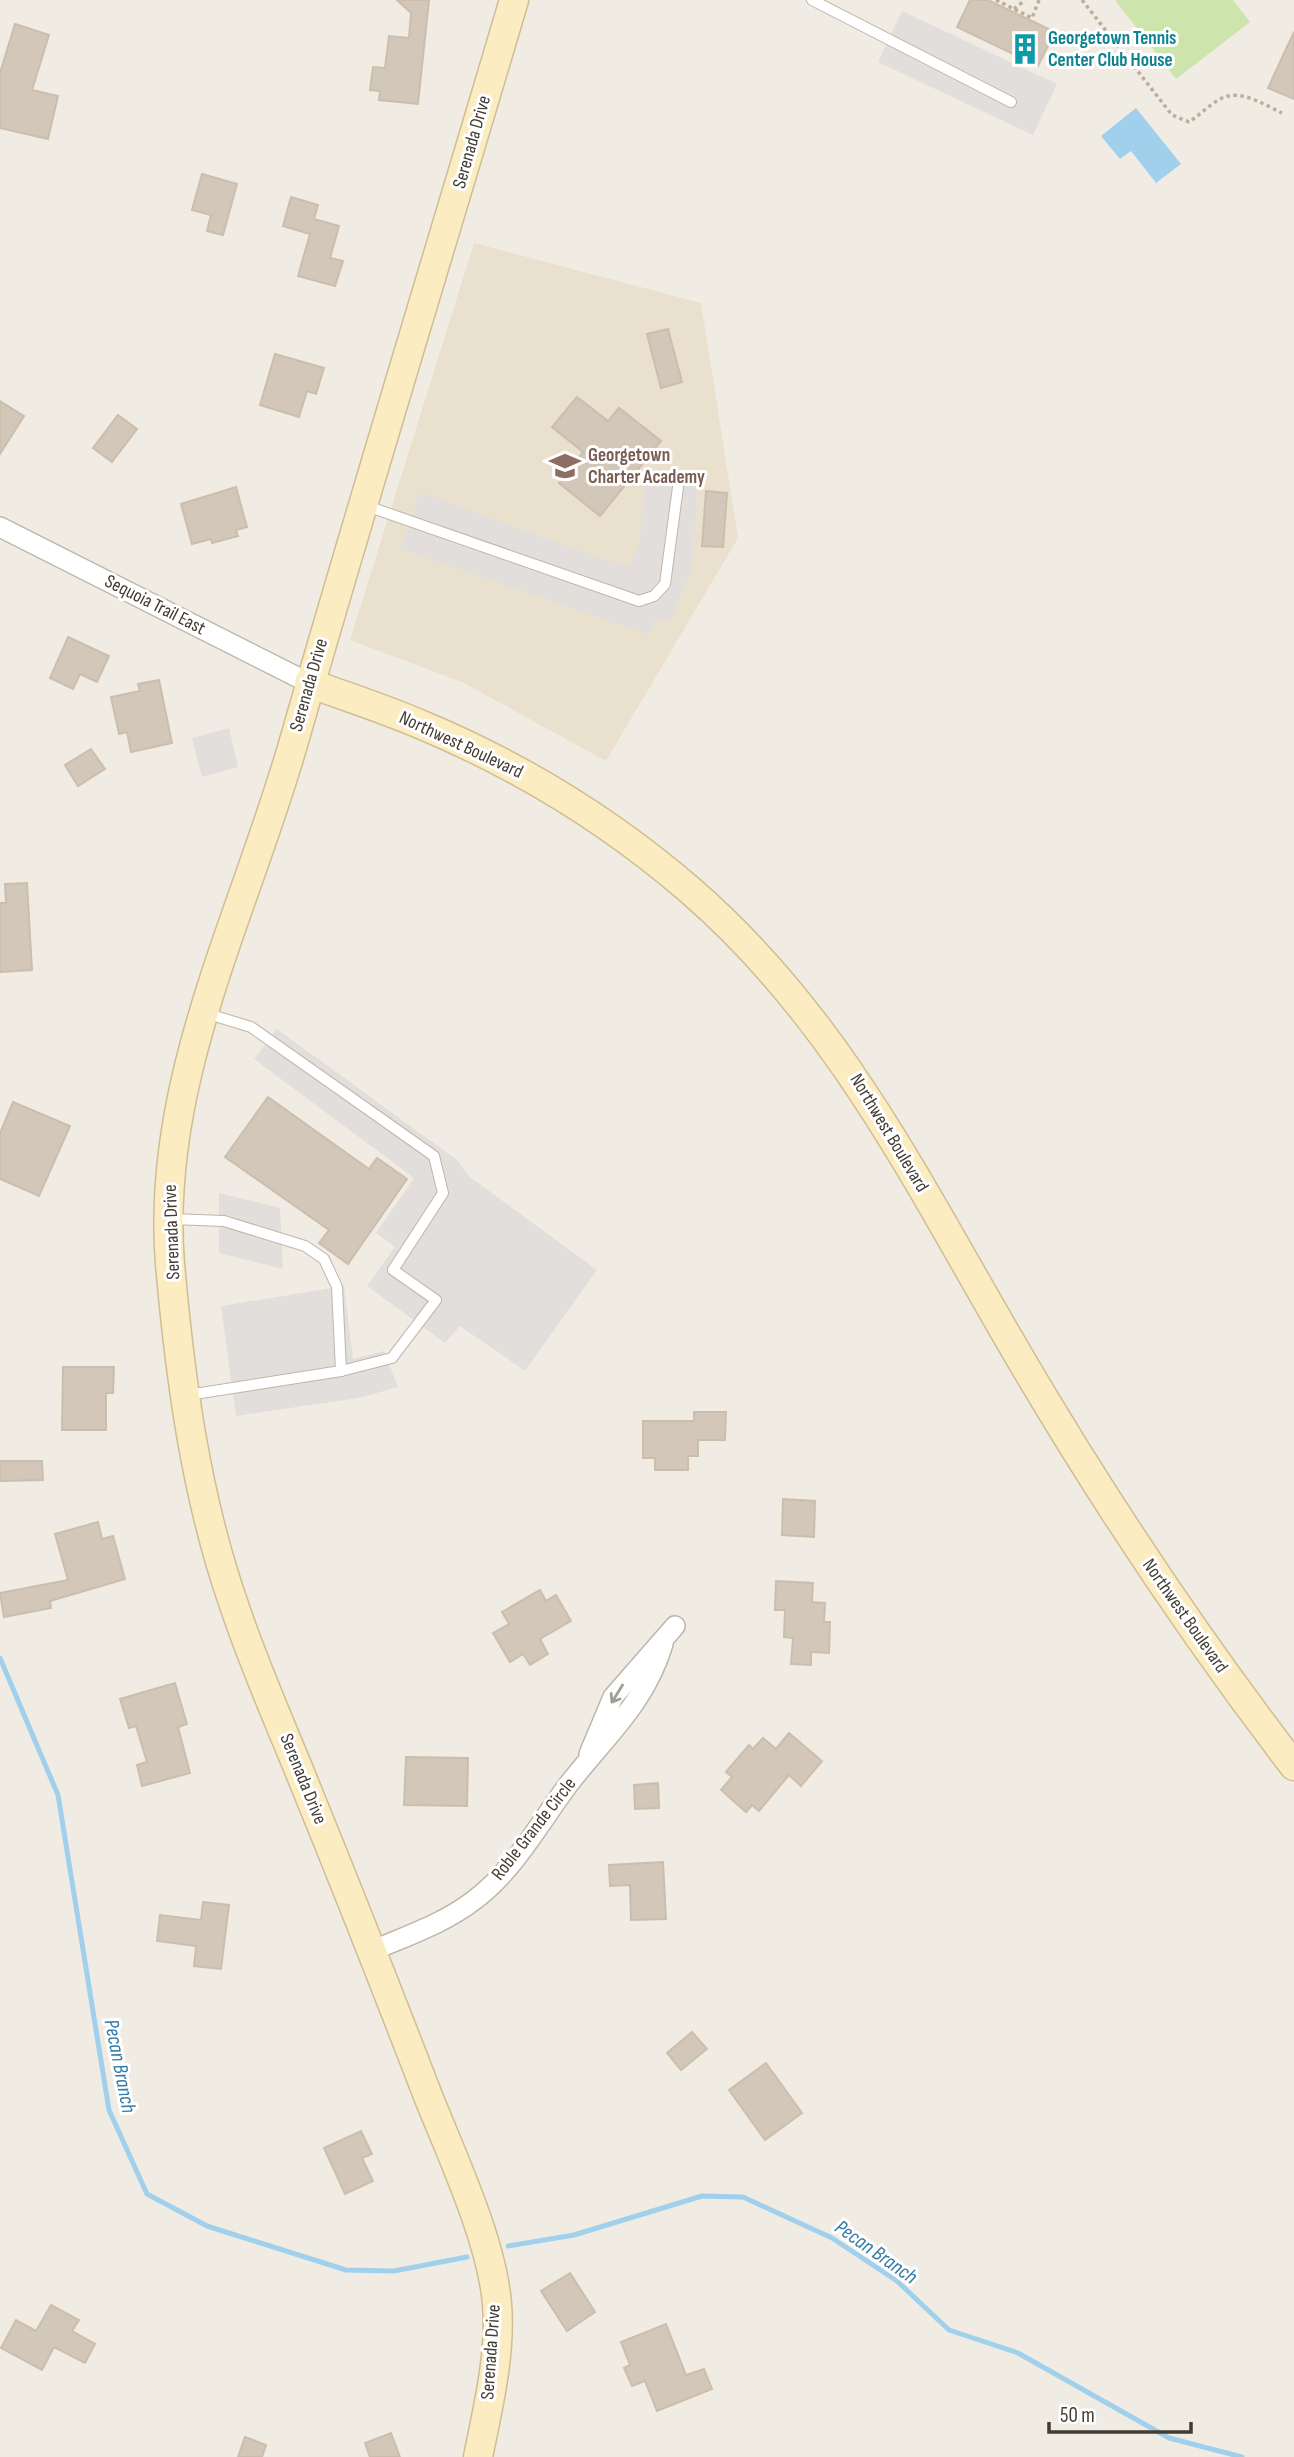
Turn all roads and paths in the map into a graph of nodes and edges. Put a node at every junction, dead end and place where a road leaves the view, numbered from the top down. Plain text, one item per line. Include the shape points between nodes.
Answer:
1 (514, 0) edge
2 (812, 0) edge
3 (996, 0) edge
4 (1025, 0) edge
5 (1039, 0) edge
6 (1082, 0) edge
7 (1014, 9) junction
8 (1011, 102) dead end
9 (1282, 113) dead end
10 (678, 487) dead end
11 (363, 505) junction
12 (0, 527) edge
13 (309, 683) junction
14 (205, 1013) junction
15 (168, 1219) junction
16 (341, 1371) junction
17 (187, 1395) junction
18 (675, 1626) dead end
19 (1294, 1766) edge
20 (372, 1951) junction
21 (478, 2457) edge

1 - 11 street, Serenada Drive
2 - 8 lane
3 - 7 path
4 - 7 path
5 - 7 path via 1032,18
6 - 9 path via 1180,120 1189,122 1232,96
10 - 11 lane via 665,584 654,596 639,601
11 - 13 street, Serenada Drive
12 - 13 street, Sequoia Trail East
13 - 14 street, Serenada Drive
13 - 19 street, Northwest Boulevard via 417,723 533,779 645,853 757,954 849,1068 1109,1503
14 - 15 street, Serenada Drive via 176,1122
14 - 16 lane via 251,1027 434,1156 443,1193 393,1270 436,1300 392,1358
15 - 16 lane via 224,1221 305,1246 324,1259 337,1287
15 - 17 street, Serenada Drive
16 - 17 lane
17 - 20 street, Serenada Drive via 199,1478 235,1609
18 - 20 street, Roble Grande Circle via 613,1697 584,1764 510,1865 476,1900 433,1925
20 - 21 street, Serenada Drive via 492,2272 497,2336

